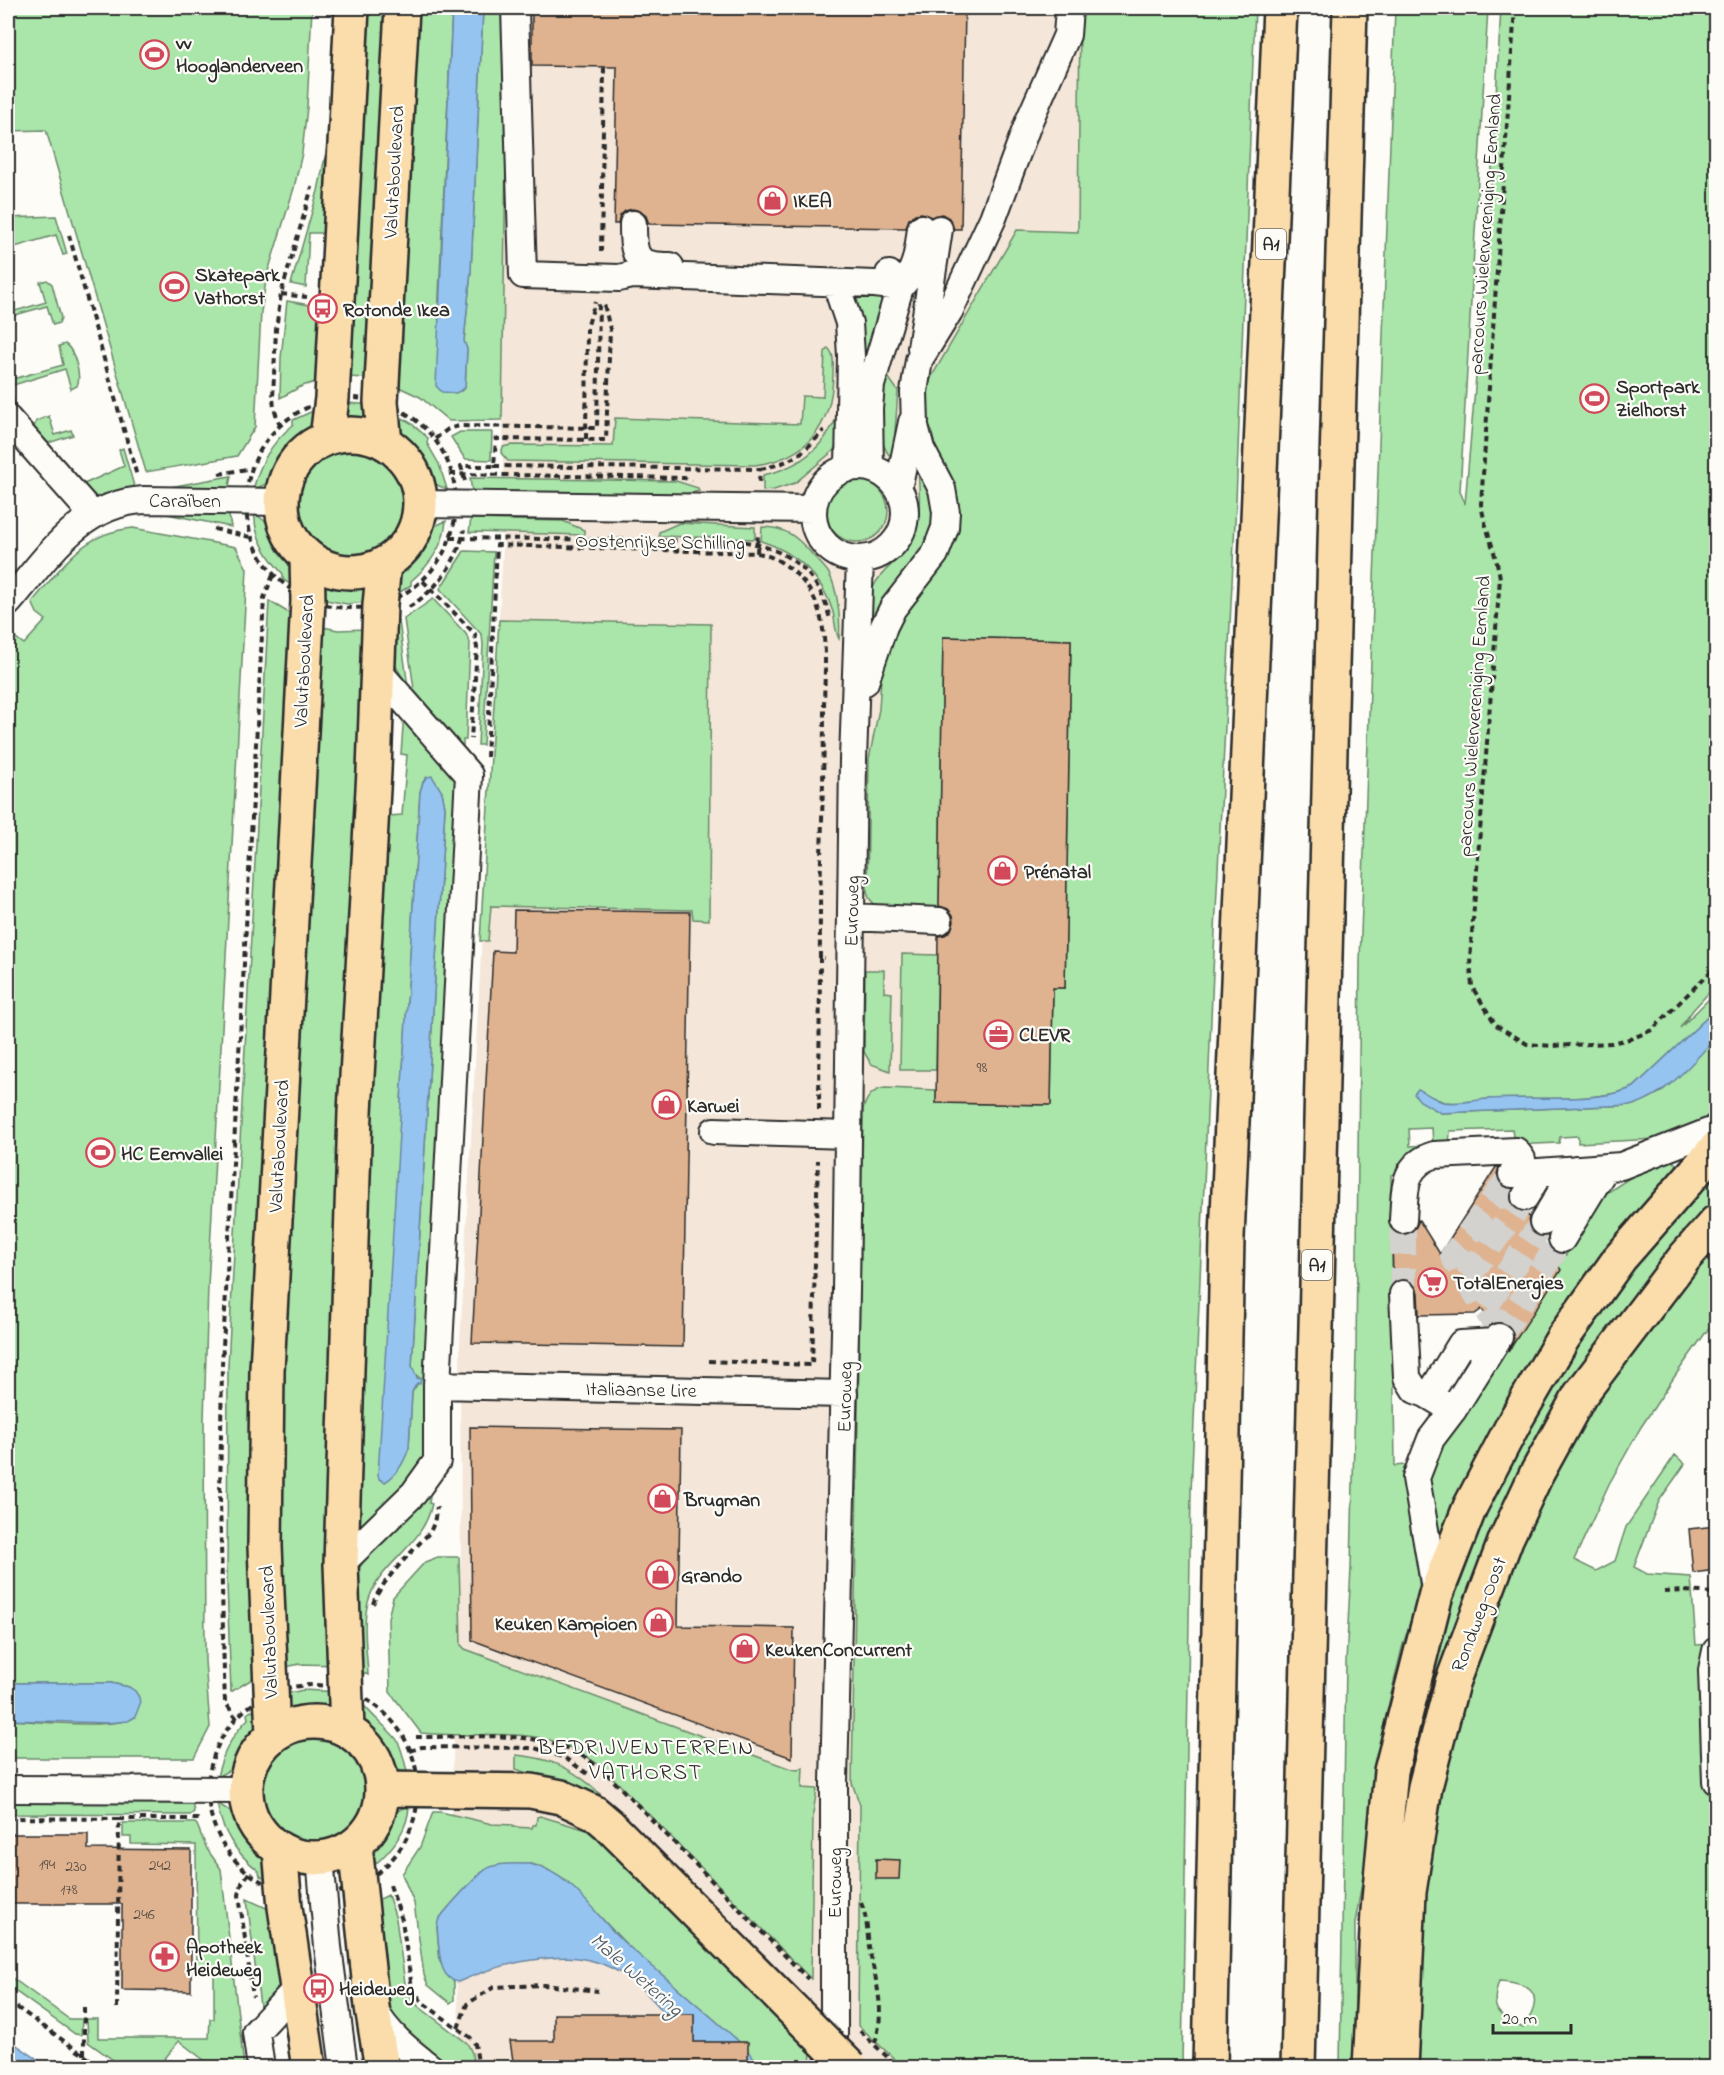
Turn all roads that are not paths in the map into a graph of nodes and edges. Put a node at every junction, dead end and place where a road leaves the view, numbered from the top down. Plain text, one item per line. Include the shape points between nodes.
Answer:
1 (352, 8) edge
2 (402, 8) edge
3 (515, 8) edge
4 (1069, 8) edge
5 (1280, 8) edge
6 (1350, 8) edge
7 (632, 276) junction
8 (844, 277) junction
9 (893, 278) junction
10 (919, 360) junction
11 (860, 398) junction
12 (914, 402) junction
13 (8, 419) edge
14 (327, 438) junction
15 (385, 443) junction
16 (859, 468) junction
17 (898, 489) junction
18 (281, 502) junction
19 (420, 504) junction
20 (813, 509) junction
21 (92, 514) junction
22 (308, 558) junction
23 (860, 559) junction
24 (384, 564) junction
25 (8, 603) edge
26 (378, 671) junction
27 (854, 726) junction
28 (851, 917) junction
29 (939, 921) dead end
30 (1716, 1129) edge
31 (714, 1131) dead end
32 (848, 1135) junction
33 (1716, 1148) edge
34 (1606, 1167) junction
35 (1575, 1169) junction
36 (1540, 1172) junction
37 (1525, 1197) tunnel mouth
38 (1403, 1220) tunnel mouth
39 (1543, 1222) tunnel mouth
40 (1716, 1222) edge
41 (1562, 1239) tunnel mouth
42 (1403, 1293) tunnel mouth
43 (437, 1385) junction
44 (844, 1394) junction
45 (1429, 1395) junction
46 (1453, 1410) junction
47 (341, 1564) junction
48 (1436, 1594) junction
49 (1716, 1651) edge
50 (347, 1730) junction
51 (273, 1735) junction
52 (1716, 1781) edge
53 (8, 1788) edge
54 (382, 1789) junction
55 (245, 1790) junction
56 (355, 1845) junction
57 (280, 1849) junction
58 (320, 1858) junction
59 (296, 1989) junction
60 (372, 2007) junction
61 (860, 2061) edge
62 (261, 2067) edge
63 (309, 2067) edge
64 (344, 2067) edge
65 (382, 2067) edge
66 (431, 2067) edge
67 (834, 2067) edge
68 (1210, 2067) edge
69 (1298, 2067) edge
70 (1370, 2067) edge
71 (1401, 2067) edge

1 - 14 main road
2 - 15 main road, Valutaboulevard via 381,402
3 - 7 street via 523,275 598,290 619,278
4 - 10 street via 1067,34 993,218 950,310
5 - 68 main road, A1 via 1227,1238
6 - 69 main road, A1
7 - 8 street
7 - 8 street via 624,260 628,224 639,259 652,266
8 - 9 street via 875,284
8 - 11 street
9 - 10 street via 909,278 922,228
9 - 11 street via 876,366
10 - 12 street
11 - 16 street
12 - 17 street
12 - 27 street, Euroweg via 921,449 942,489 945,528 935,554 884,626
13 - 21 street
14 - 15 main road via 351,434
14 - 18 main road via 303,453 292,467
15 - 19 main road via 411,469
16 - 17 street via 881,472
16 - 20 street via 838,471 828,478 820,487
17 - 23 street via 905,511 899,535 883,552
18 - 21 street, Caraïben via 144,500 110,506
18 - 22 main road via 289,535
19 - 20 street, Oostenrijkse Schilling
19 - 24 main road via 409,540
20 - 23 street via 815,528 825,545 847,558
21 - 25 street, Caraïben via 76,526
22 - 24 main road via 329,569 346,572
22 - 51 main road, Valutaboulevard via 267,1370 265,1534
23 - 27 street, Euroweg
24 - 26 main road
26 - 43 street via 469,776
26 - 47 main road via 355,1112
27 - 28 street, Euroweg
28 - 29 street
28 - 32 street, Euroweg
30 - 34 street via 1621,1166
31 - 32 street
32 - 44 street, Euroweg
33 - 48 main road, Rondweg-Oost via 1620,1258 1563,1338 1470,1507
34 - 35 street
34 - 41 street
35 - 36 street
35 - 39 street
36 - 37 street
36 - 38 street via 1512,1174 1522,1159 1516,1151 1424,1158 1408,1176
40 - 71 main road, Rondweg-Oost via 1580,1395 1506,1539 1452,1683 1425,1787 1409,1892
42 - 45 street via 1407,1377 1415,1390
43 - 44 street, Italiaanse Lire
43 - 47 street via 436,1461 414,1493
44 - 67 street, Euroweg via 834,1782
45 - 46 street
45 - 46 street, Rondweg-Oost via 1461,1344 1497,1340
46 - 48 street, Rondweg-Oost via 1431,1439 1416,1478
47 - 50 main road via 361,1694
48 - 70 main road, Rondweg-Oost via 1391,1771 1378,1911
49 - 52 street via 1712,1670
50 - 51 main road via 332,1724 298,1723
50 - 54 main road via 372,1754
51 - 55 main road via 255,1753
53 - 55 street
54 - 56 main road via 375,1820
54 - 61 main road, bridge via 531,1791 561,1797 595,1813 796,2013
55 - 57 main road via 254,1824
56 - 58 main road
56 - 60 main road
57 - 58 main road
57 - 59 main road
58 - 64 street
59 - 62 street via 256,2032
59 - 63 main road
60 - 65 main road
60 - 66 street via 398,2042

